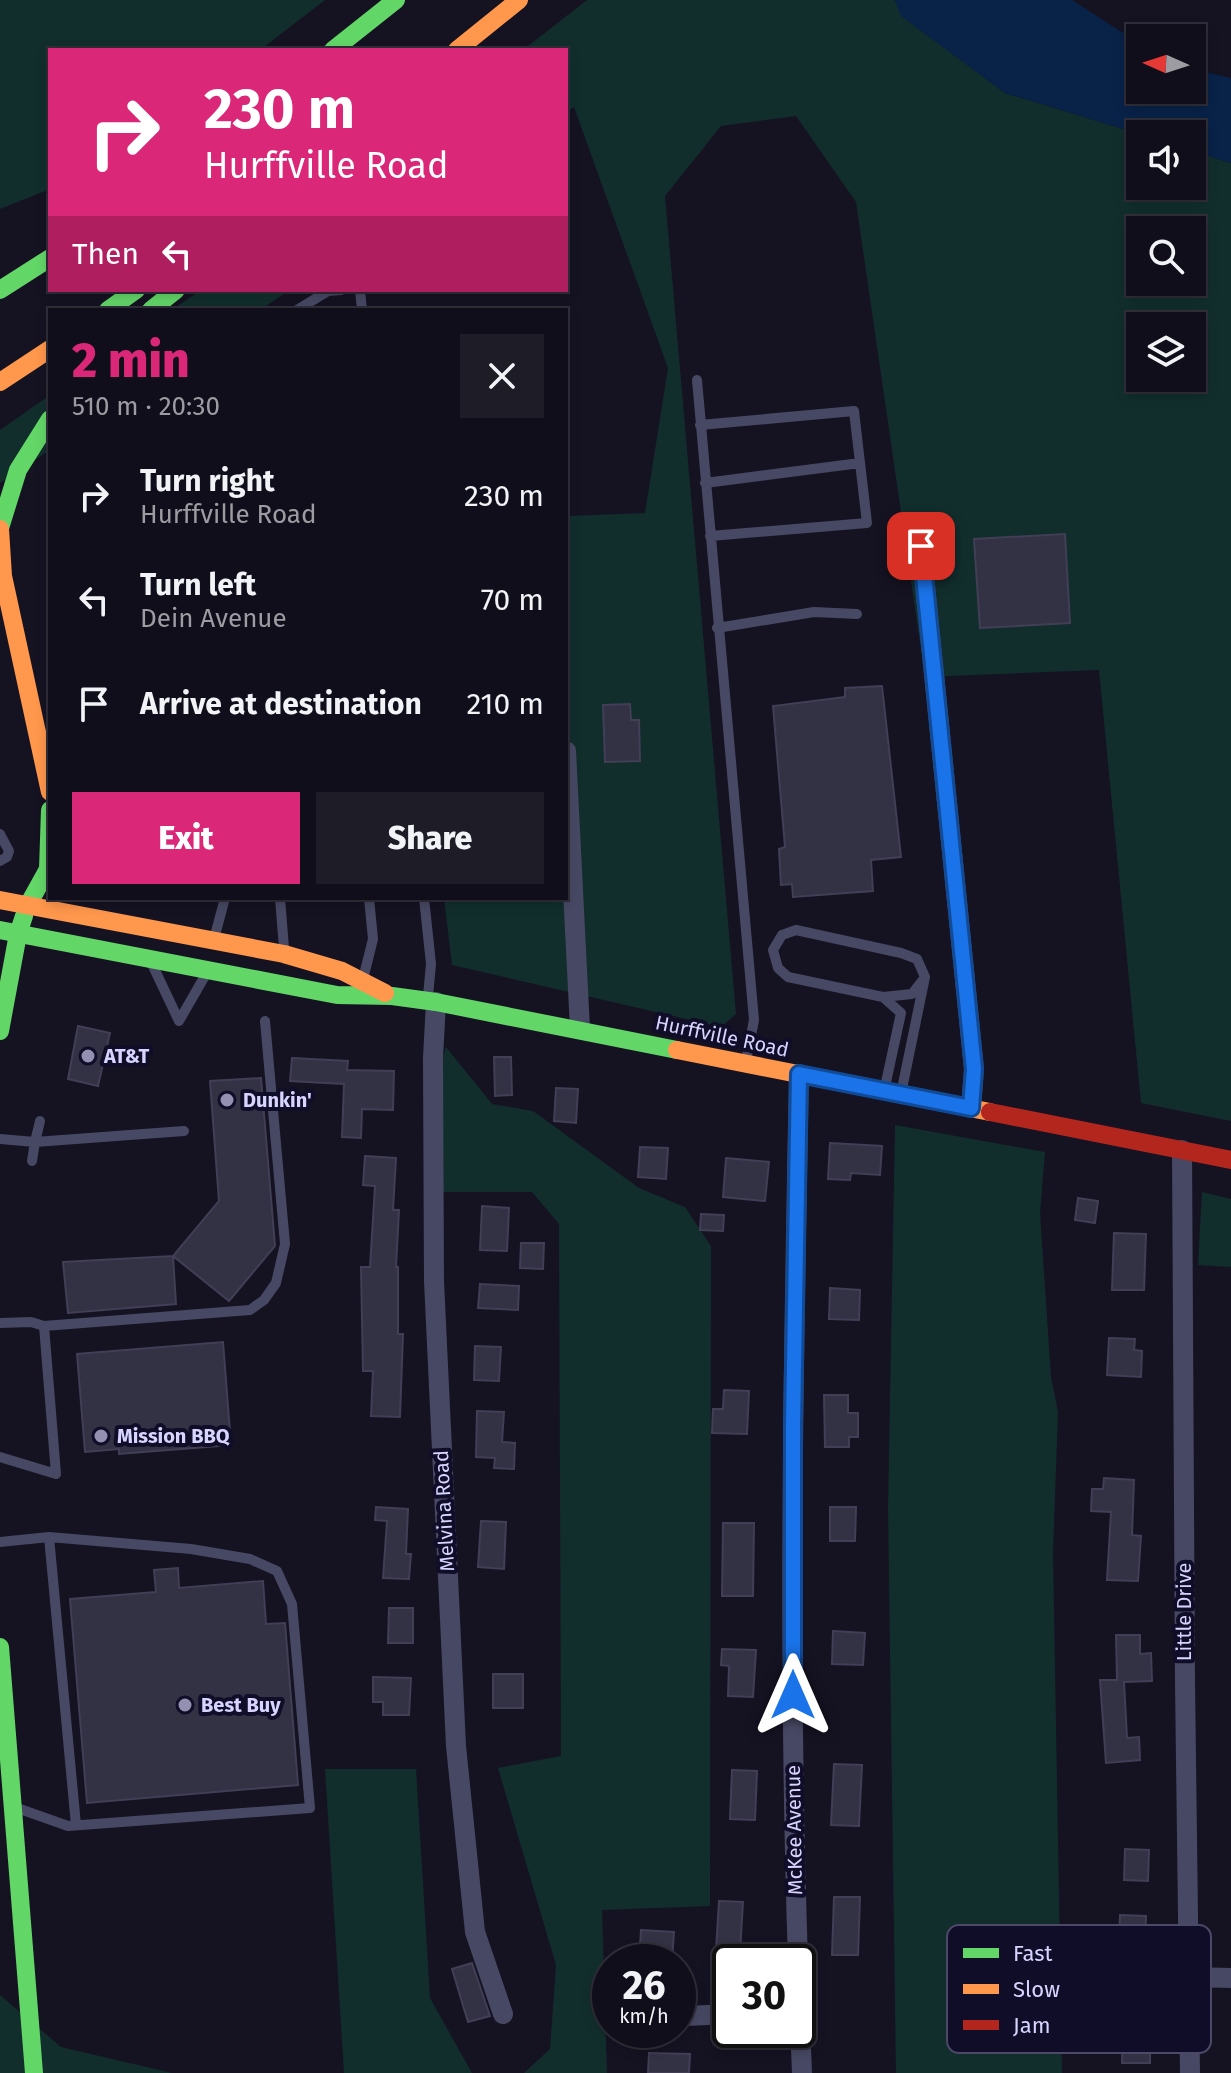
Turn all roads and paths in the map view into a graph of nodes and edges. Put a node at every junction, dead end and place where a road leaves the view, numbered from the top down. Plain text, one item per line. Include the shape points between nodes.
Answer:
1 (396, 0) edge
2 (519, 0) edge
3 (336, 48) edge
4 (459, 48) edge
5 (48, 259) edge
6 (0, 290) edge
7 (133, 292) edge
8 (174, 292) edge
9 (326, 292) edge
10 (111, 308) edge
11 (154, 308) edge
12 (300, 308) edge
13 (48, 350) edge
14 (697, 380) dead end
15 (0, 382) edge
16 (48, 422) edge
17 (700, 425) junction
18 (860, 463) junction
19 (705, 483) junction
20 (0, 528) edge
21 (710, 536) junction
22 (921, 546) dead end
23 (857, 614) dead end
24 (717, 628) junction
25 (48, 783) edge
26 (568, 791) edge
27 (0, 834) edge
28 (0, 861) edge
29 (48, 869) edge
30 (0, 900) edge
31 (224, 900) edge
32 (280, 900) edge
33 (369, 900) edge
34 (424, 900) edge
35 (28, 905) junction
36 (9, 932) edge
37 (214, 941) junction
38 (284, 954) junction
39 (149, 959) junction
40 (209, 970) junction
41 (925, 977) junction
42 (362, 981) junction
43 (392, 996) junction
44 (883, 997) junction
45 (432, 1002) junction
46 (265, 1021) dead end
47 (580, 1029) junction
48 (0, 1031) edge
49 (745, 1063) junction
50 (799, 1074) junction
51 (893, 1093) junction
52 (971, 1108) junction
53 (40, 1121) dead end
54 (184, 1131) dead end
55 (0, 1139) edge
56 (35, 1142) junction
57 (1182, 1150) junction
58 (1231, 1160) edge
59 (32, 1161) dead end
60 (0, 1323) edge
61 (44, 1326) junction
62 (0, 1457) edge
63 (49, 1537) junction
64 (0, 1542) edge
65 (0, 1647) edge
66 (6, 1805) edge
67 (76, 1825) junction
68 (1189, 1925) edge
69 (797, 1944) edge
70 (1211, 1978) edge
71 (1231, 1978) edge
72 (503, 2014) dead end
73 (801, 2048) edge
74 (34, 2073) edge
75 (802, 2073) edge

1 - 3 main road
2 - 4 main road
5 - 6 main road
7 - 10 main road
8 - 11 main road
9 - 12 lane
13 - 15 main road
14 - 17 lane
16 - 20 main road via 14,475
17 - 18 lane via 854,411
17 - 19 lane
18 - 19 lane
18 - 21 lane via 867,523
19 - 21 lane
20 - 25 main road via 3,576
21 - 24 lane
22 - 52 street via 974,1069
23 - 24 lane via 814,612
24 - 49 lane via 754,1020
26 - 47 street
27 - 28 lane via 9,851
29 - 35 main road
30 - 35 main road, Hurffville Road
31 - 37 lane
32 - 38 lane
33 - 42 lane via 373,939
34 - 45 lane
35 - 36 main road
35 - 37 main road, Hurffville Road
36 - 39 main road, Hurffville Road
36 - 48 main road
37 - 38 main road, Hurffville Road
38 - 42 main road, Hurffville Road
39 - 40 main road, Hurffville Road
39 - 40 lane via 179,1021
40 - 43 main road, Hurffville Road via 337,995
41 - 44 lane via 912,994
41 - 44 lane via 917,959 901,953 796,930 782,935 773,950 778,968 788,977
41 - 51 lane
42 - 43 main road, Hurffville Road
43 - 45 main road, Hurffville Road
44 - 51 lane via 901,1013
45 - 47 main road, Hurffville Road
45 - 72 street, Melvina Road via 434,1281 456,1746 475,1932
46 - 61 lane via 285,1244 276,1283 264,1300 250,1310
47 - 49 main road, Hurffville Road
49 - 50 main road, Hurffville Road
50 - 51 main road, Hurffville Road
50 - 69 street, McKee Avenue via 793,1425
51 - 52 main road, Hurffville Road
52 - 57 main road, Hurffville Road
53 - 56 lane
54 - 56 lane
55 - 56 lane
56 - 59 lane
57 - 58 main road, Hurffville Road
57 - 68 street, Little Drive
60 - 61 lane
61 - 62 lane via 56,1474
63 - 64 lane
63 - 67 lane
63 - 67 lane via 250,1559 277,1571 292,1604 310,1808
65 - 66 main road
66 - 67 lane
66 - 74 main road
70 - 71 street
73 - 75 street

